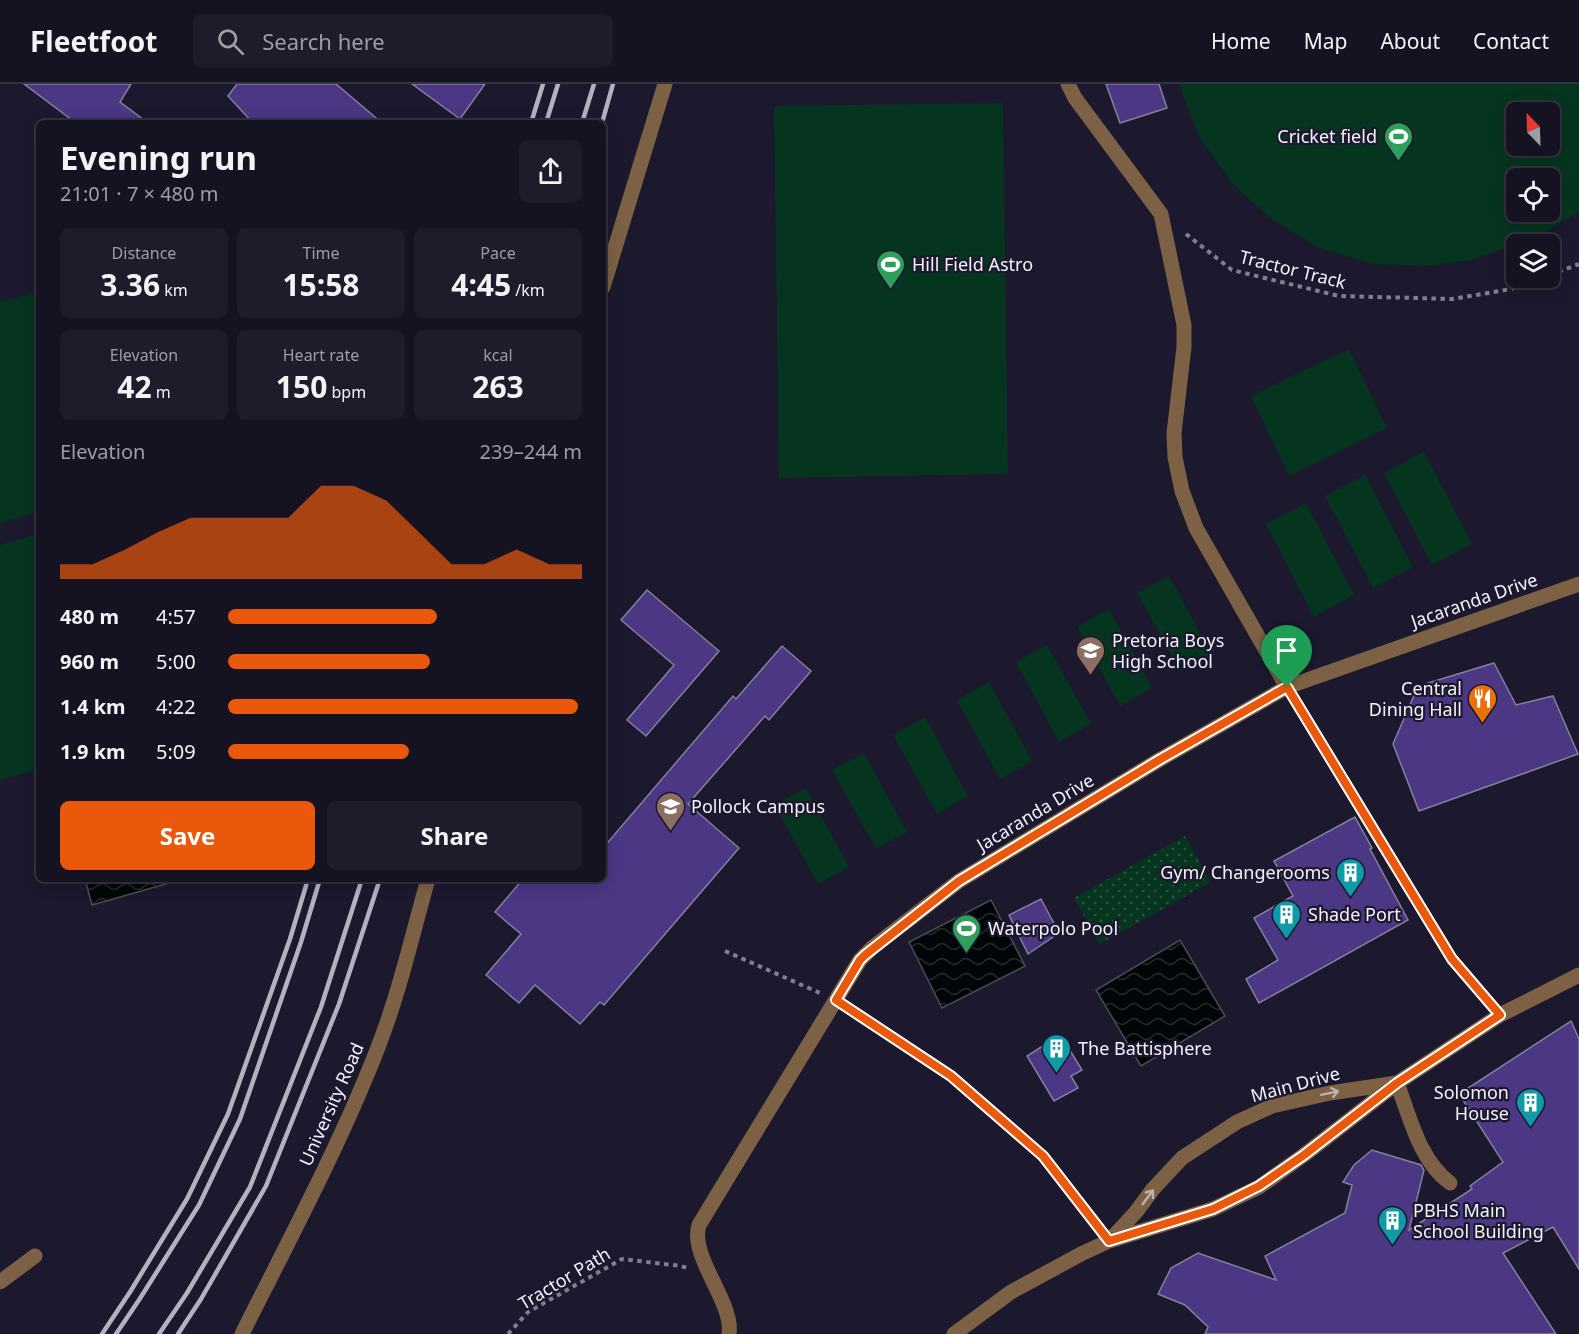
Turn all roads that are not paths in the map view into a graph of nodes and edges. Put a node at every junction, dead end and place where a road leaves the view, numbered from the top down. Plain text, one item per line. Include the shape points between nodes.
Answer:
1 (665, 84) edge
2 (1068, 84) edge
3 (606, 276) edge
4 (1579, 584) edge
5 (1287, 687) junction
6 (427, 882) edge
7 (1579, 975) edge
8 (1397, 1083) junction
9 (1450, 1182) dead end
10 (1109, 1241) junction
11 (35, 1257) dead end
12 (0, 1282) edge
13 (242, 1334) edge
14 (729, 1334) edge
15 (954, 1334) edge

1 - 3 street
2 - 5 street via 1161,214 1184,325 1174,433 1182,491 1196,528
4 - 5 street, Jacaranda Drive
5 - 14 street, Jacaranda Drive via 959,881 860,960 699,1225 697,1240 728,1317
6 - 13 street, University Road via 396,996 349,1119
7 - 8 street, Main Drive via 1500,1015
8 - 9 street via 1425,1156
8 - 10 street, Main Drive via 1259,1186 1213,1209
10 -> 8 street, Main Drive via 1182,1158 1237,1122 1272,1106
10 - 15 street, Main Drive via 1011,1292
11 - 12 street

